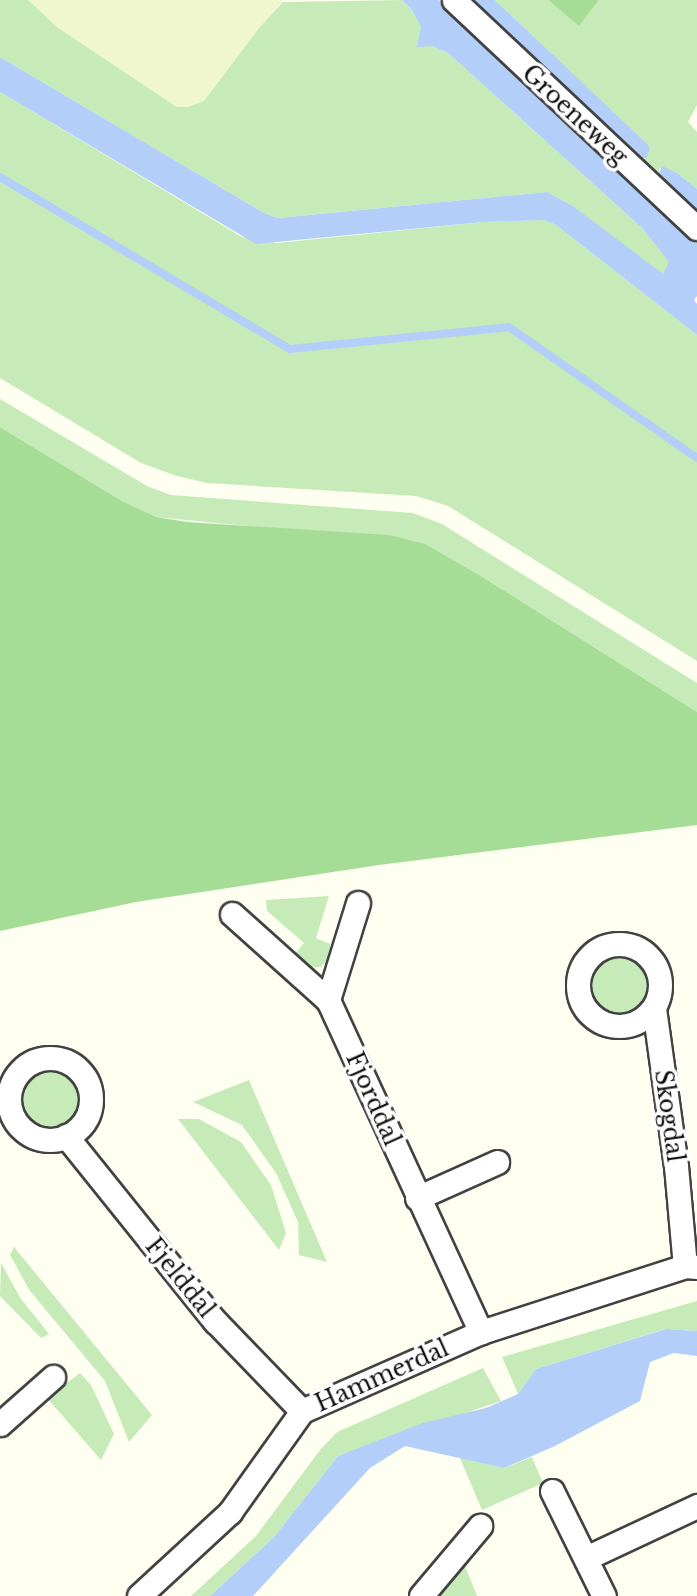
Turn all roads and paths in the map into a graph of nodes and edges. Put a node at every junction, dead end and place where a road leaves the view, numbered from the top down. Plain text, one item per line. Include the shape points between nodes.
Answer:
1 (454, 0) edge
2 (697, 228) edge
3 (358, 903) dead end
4 (232, 914) dead end
5 (328, 1000) junction
6 (654, 1008) dead end
7 (66, 1136) dead end
8 (497, 1162) dead end
9 (417, 1198) junction
10 (691, 1267) edge
11 (481, 1332) junction
12 (53, 1377) dead end
13 (302, 1411) junction
14 (0, 1423) edge
15 (552, 1491) dead end
16 (697, 1506) edge
17 (480, 1526) dead end
18 (586, 1558) junction
19 (139, 1596) edge
20 (421, 1596) edge
21 (604, 1596) edge

1 - 2 street, Groeneweg
3 - 5 street
4 - 5 street, Fjorddal
5 - 9 street, Fjorddal
6 - 10 street, Skogdal
7 - 13 street, Fjelddal via 215,1321
8 - 9 street
9 - 11 street, Fjorddal
10 - 11 street, Hammerdal
11 - 13 street, Hammerdal
12 - 14 street
13 - 19 street, Hammerdal via 230,1512
15 - 18 street
16 - 18 street
17 - 20 street
18 - 21 street

